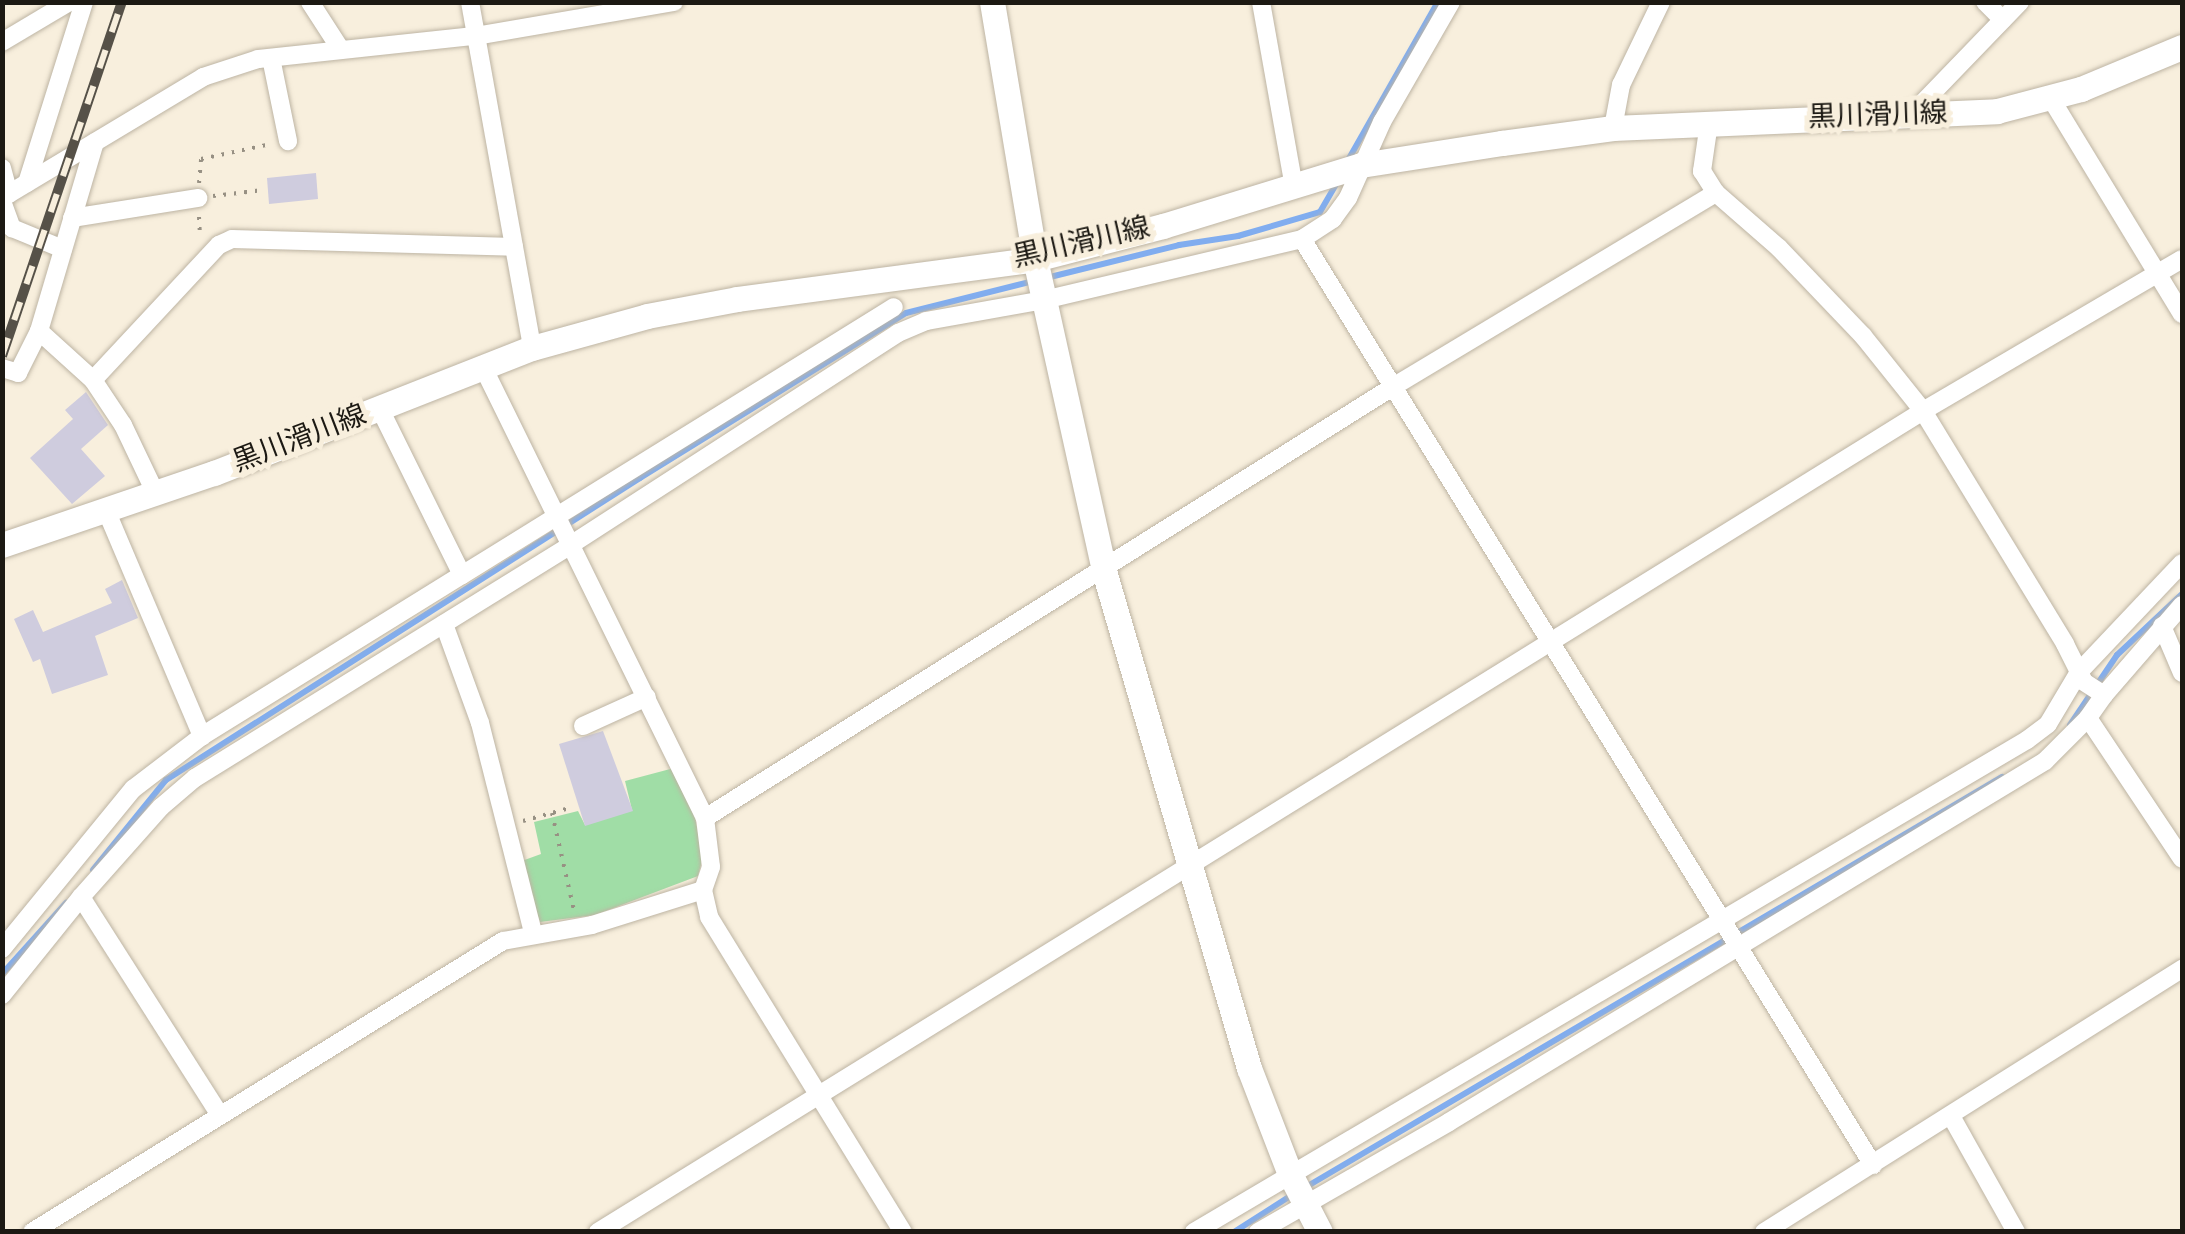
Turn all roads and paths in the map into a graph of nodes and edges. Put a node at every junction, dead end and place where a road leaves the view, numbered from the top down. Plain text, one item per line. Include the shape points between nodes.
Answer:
1 (68, 2) edge
2 (84, 2) edge
3 (310, 2) edge
4 (470, 2) edge
5 (674, 2) edge
6 (992, 2) edge
7 (1261, 2) edge
8 (1451, 2) edge
9 (1661, 2) edge
10 (1985, 2) edge
11 (2020, 2) edge
12 (2003, 20) junction
13 (475, 36) junction
14 (2, 42) edge
15 (2182, 47) edge
16 (342, 50) junction
17 (271, 58) junction
18 (2050, 97) junction
19 (1910, 116) junction
20 (1709, 123) junction
21 (1612, 128) junction
22 (288, 141) joint
23 (95, 142) junction
24 (1360, 165) junction
25 (2, 168) edge
26 (27, 183) junction
27 (1294, 188) junction
28 (263, 190) dead end
29 (1716, 193) junction
30 (5, 198) edge
31 (198, 198) junction
32 (72, 218) junction
33 (1302, 239) junction
34 (514, 246) junction
35 (63, 249) junction
36 (212, 253) junction
37 (1035, 258) junction
38 (2182, 259) edge
39 (2158, 273) junction
40 (1044, 300) junction
41 (894, 307) dead end
42 (2182, 314) edge
43 (38, 331) junction
44 (532, 348) junction
45 (483, 367) junction
46 (2, 368) edge
47 (93, 380) junction
48 (1392, 388) junction
49 (380, 408) junction
50 (1923, 411) junction
51 (154, 492) junction
52 (106, 510) junction
53 (558, 514) junction
54 (572, 544) junction
55 (2, 545) edge
56 (2182, 563) edge
57 (1104, 571) junction
58 (462, 575) junction
59 (2182, 605) edge
60 (444, 624) junction
61 (2162, 626) junction
62 (1550, 644) junction
63 (2182, 673) edge
64 (2092, 685) junction
65 (647, 697) junction
66 (2088, 718) junction
67 (582, 726) dead end
68 (202, 736) junction
69 (573, 807) dead end
70 (552, 813) junction
71 (704, 818) junction
72 (504, 826) junction
73 (2182, 859) edge
74 (1189, 867) junction
75 (703, 890) junction
76 (81, 896) junction
77 (575, 912) dead end
78 (1721, 920) junction
79 (533, 933) junction
80 (2, 948) edge
81 (1738, 948) junction
82 (2182, 969) edge
83 (6, 984) edge
84 (819, 1095) junction
85 (219, 1114) junction
86 (1951, 1116) junction
87 (1873, 1165) junction
88 (1296, 1186) junction
89 (32, 1232) edge
90 (598, 1232) edge
91 (903, 1232) edge
92 (1194, 1232) edge
93 (1258, 1232) edge
94 (1320, 1232) edge
95 (1764, 1232) edge
96 (2016, 1232) edge

1 - 14 street
2 - 26 street
3 - 16 street
4 - 13 street
5 - 13 street
6 - 37 main road
7 - 27 street
8 - 24 street
9 - 21 street via 1621,84
10 - 12 street
11 - 12 street
12 - 19 street
13 - 16 street
13 - 34 street
15 - 18 main road, 黒川滑川線
16 - 17 street
17 - 22 street
17 - 23 street via 204,77
18 - 19 main road, 黒川滑川線 via 1997,111
18 - 39 street
19 - 20 main road, 黒川滑川線
20 - 21 main road, 黒川滑川線
20 - 29 street via 1702,171
21 - 24 main road, 黒川滑川線
22 - 31 path via 201,159
23 - 26 street
23 - 32 street
24 - 27 main road, 黒川滑川線
24 - 33 street via 1333,219
25 - 30 street
26 - 30 street
27 - 37 main road, 黒川滑川線
28 - 31 path
29 - 48 street
29 - 50 street via 1863,336
30 - 35 street via 12,228
31 - 32 street
31 - 36 path via 200,240
32 - 35 street
33 - 40 street
33 - 48 street
34 - 36 street via 232,239
34 - 44 street
35 - 43 street
36 - 47 street
37 - 40 main road
37 - 44 main road, 黒川滑川線 via 738,299
38 - 39 street
39 - 42 street
39 - 50 street
40 - 54 street via 926,321 898,333
40 - 57 main road
41 - 53 street
43 - 46 street via 18,374
43 - 47 street
44 - 45 main road, 黒川滑川線
45 - 49 main road, 黒川滑川線
45 - 53 street
47 - 51 street
48 - 57 street
48 - 62 street
49 - 51 main road, 黒川滑川線
49 - 58 street
50 - 62 street
50 - 64 street
51 - 52 main road, 黒川滑川線
52 - 55 main road, 黒川滑川線
52 - 68 street
53 - 54 street
53 - 58 street
54 - 60 street
54 - 65 street
56 - 64 street
57 - 71 street
57 - 74 main road
58 - 68 street
59 - 61 street
60 - 72 street via 480,724
60 - 76 street via 195,778
61 - 63 street
61 - 64 street
62 - 74 street
62 - 78 street
64 - 66 street
64 - 78 street via 2027,740
65 - 67 street
65 - 71 street
66 - 73 street
66 - 81 street via 2044,761
68 - 80 street via 133,789
69 - 70 path
70 - 72 path
70 - 77 path
71 - 75 street via 711,868
72 - 79 street
74 - 84 street
74 - 88 main road via 1249,1068
75 - 79 street via 592,924
75 - 84 street via 709,917
76 - 83 street
76 - 85 street
78 - 81 street
78 - 88 street
79 - 85 street via 503,941
81 - 87 street
81 - 88 street
82 - 86 street
84 - 90 street
84 - 91 street
85 - 89 street
86 - 87 street
86 - 96 street
87 - 95 street
88 - 92 street
88 - 93 street
88 - 94 main road

